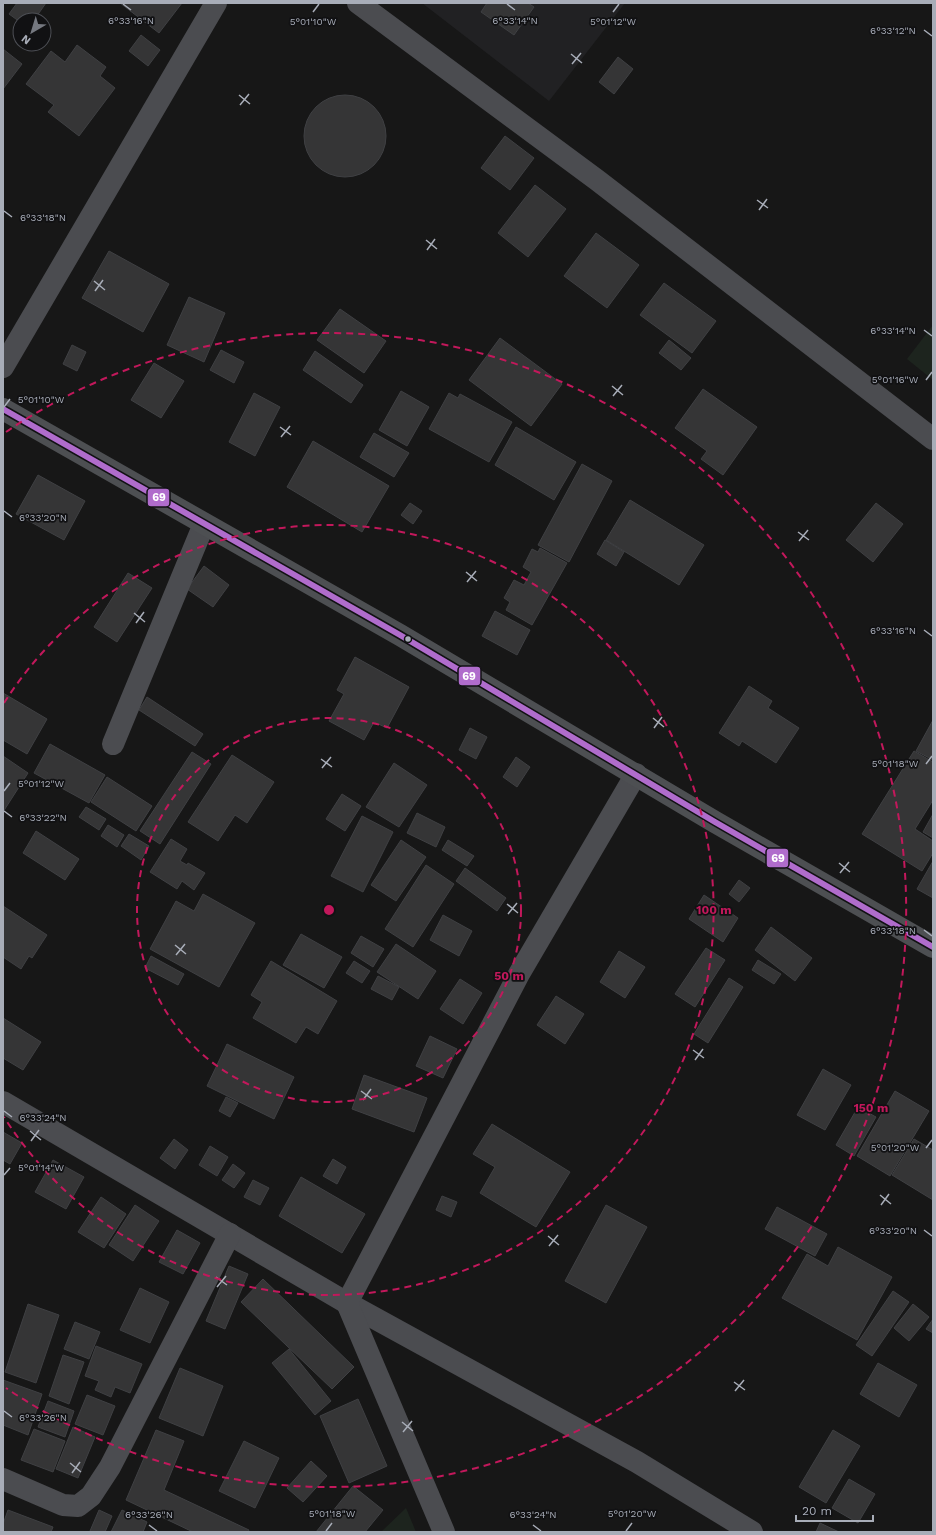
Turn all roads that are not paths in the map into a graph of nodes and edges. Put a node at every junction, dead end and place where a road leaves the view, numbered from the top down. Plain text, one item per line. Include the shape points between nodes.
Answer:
1 (216, 3) edge
2 (358, 3) edge
3 (3, 367) edge
4 (3, 410) edge
5 (933, 439) edge
6 (204, 524) junction
7 (112, 744) dead end
8 (636, 774) junction
9 (933, 947) edge
10 (3, 1102) edge
11 (230, 1234) junction
12 (347, 1303) junction
13 (3, 1479) edge
14 (444, 1532) edge
15 (752, 1532) edge

1 - 3 street
2 - 5 street via 597,180
4 - 6 main road
6 - 7 street
6 - 8 main road via 400,635
8 - 9 main road
8 - 12 street via 519,974
10 - 11 street
11 - 12 street
11 - 13 street via 110,1467 91,1496 78,1506 63,1505
12 - 14 street
12 - 15 street via 637,1462

